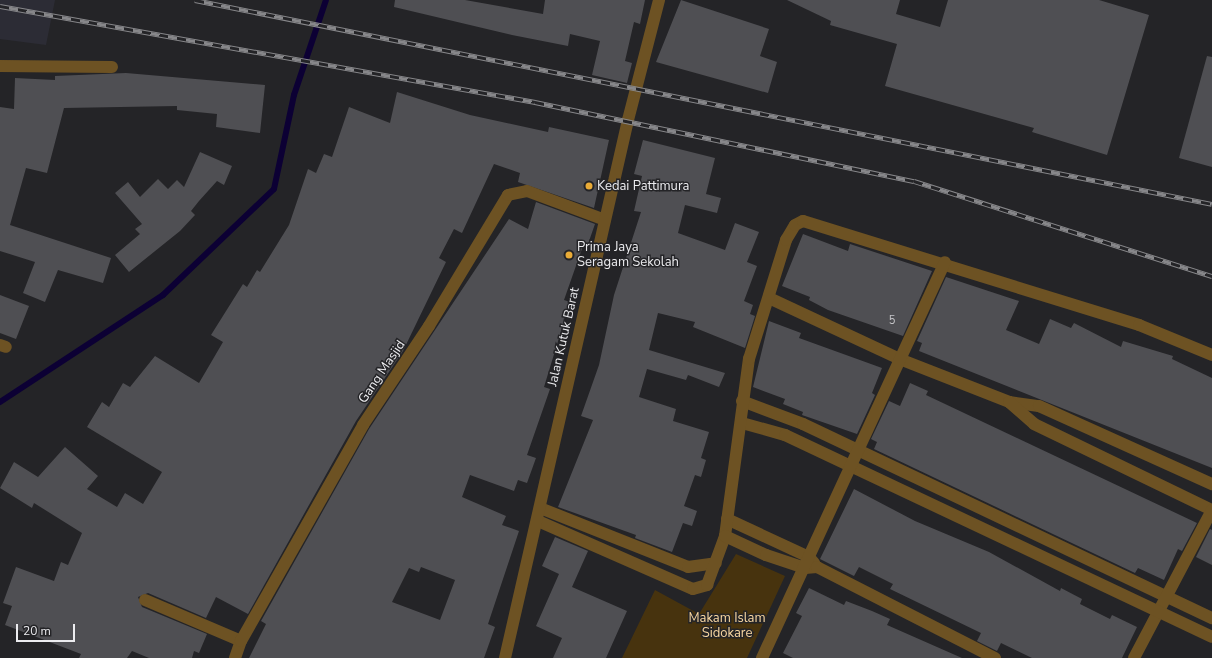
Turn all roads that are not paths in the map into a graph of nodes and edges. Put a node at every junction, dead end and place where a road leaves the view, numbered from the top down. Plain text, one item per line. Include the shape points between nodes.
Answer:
1 (659, 0) edge
2 (0, 66) edge
3 (112, 66) dead end
4 (605, 220) junction
5 (945, 262) junction
6 (769, 298) junction
7 (1212, 354) edge
8 (902, 360) junction
9 (742, 401) junction
10 (1009, 402) junction
11 (742, 423) junction
12 (860, 451) junction
13 (853, 468) junction
14 (1212, 484) edge
15 (540, 508) junction
16 (1212, 510) edge
17 (1000, 517) junction
18 (727, 519) junction
19 (538, 521) junction
20 (1021, 526) junction
21 (991, 532) junction
22 (725, 536) junction
23 (1012, 541) junction
24 (716, 563) junction
25 (810, 564) junction
26 (1167, 595) junction
27 (145, 600) dead end
28 (1160, 611) junction
29 (1212, 618) edge
30 (1212, 636) edge
31 (241, 641) junction
32 (765, 657) edge
33 (235, 658) edge
34 (505, 658) edge
35 (995, 658) edge
36 (1134, 658) edge

1 - 4 street, Jalan Kutuk Barat
2 - 3 street
4 - 15 street, Jalan Kutuk Barat
4 - 31 street, Gang Masjid via 527,191 508,196 429,326 363,424
5 - 6 street via 803,221 795,225 786,240
5 - 7 street via 1139,325
5 - 8 street
6 - 8 street
6 - 9 street via 749,359
8 - 10 street
8 - 12 street
9 - 11 street
9 - 12 street
10 - 14 street via 1039,406
10 - 16 street via 1034,424
11 - 13 street via 785,435
11 - 18 street
12 - 13 street
12 - 17 street
13 - 21 street
13 - 25 street
15 - 19 street, Jalan Kutuk Barat
15 - 24 street via 688,567
16 - 26 street
17 - 20 street
17 - 21 street
18 - 22 street
18 - 25 street
19 - 24 street via 692,590 707,584
19 - 34 street, Jalan Kutuk Barat
20 - 23 street
20 - 26 street
21 - 23 street
22 - 24 street
22 - 25 street
23 - 28 street
25 - 32 street
25 - 35 street
26 - 28 street
26 - 29 street
27 - 31 street
28 - 30 street
28 - 36 street
31 - 33 street, Gang Masjid

